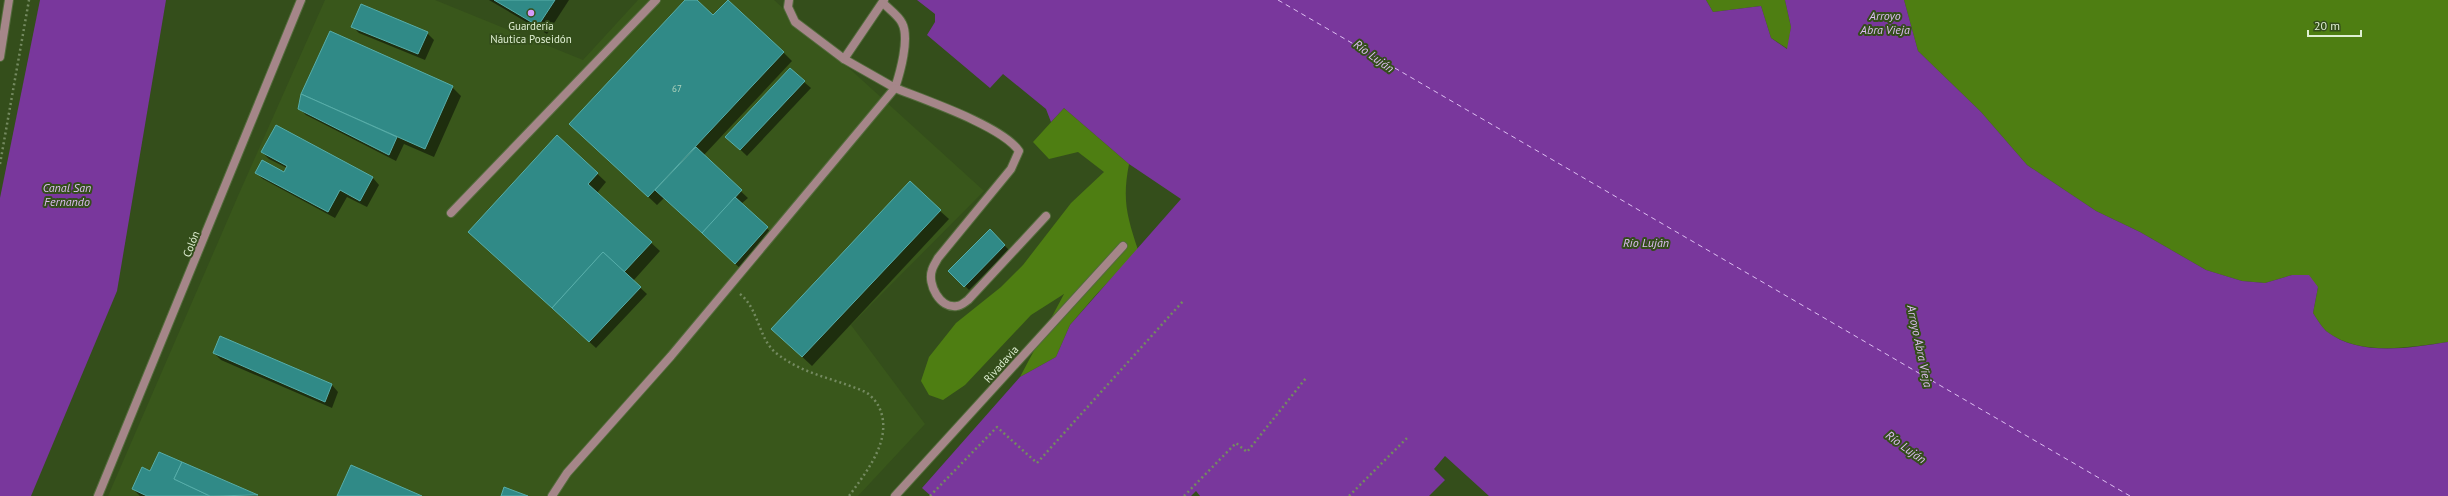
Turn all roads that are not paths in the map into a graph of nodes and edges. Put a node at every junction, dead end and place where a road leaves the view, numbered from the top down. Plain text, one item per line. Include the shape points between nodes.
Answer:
1 (9, 0) edge
2 (301, 0) edge
3 (656, 0) edge
4 (789, 0) edge
5 (884, 1) edge
6 (0, 57) edge
7 (844, 59) junction
8 (895, 88) junction
9 (451, 213) dead end
10 (1046, 216) dead end
11 (1123, 246) dead end
12 (98, 496) edge
13 (552, 496) edge
14 (895, 496) edge

1 - 6 street
2 - 12 street, Colón
3 - 9 street
4 - 7 street via 788,7 795,22
5 - 7 street
5 - 8 street via 902,22 906,32
7 - 8 street
8 - 10 street via 987,128 1014,143 1019,151 1011,169 931,270 931,284 938,298 951,306 959,306 968,300
8 - 13 street via 671,356 567,473
11 - 14 street, Rivadavia

